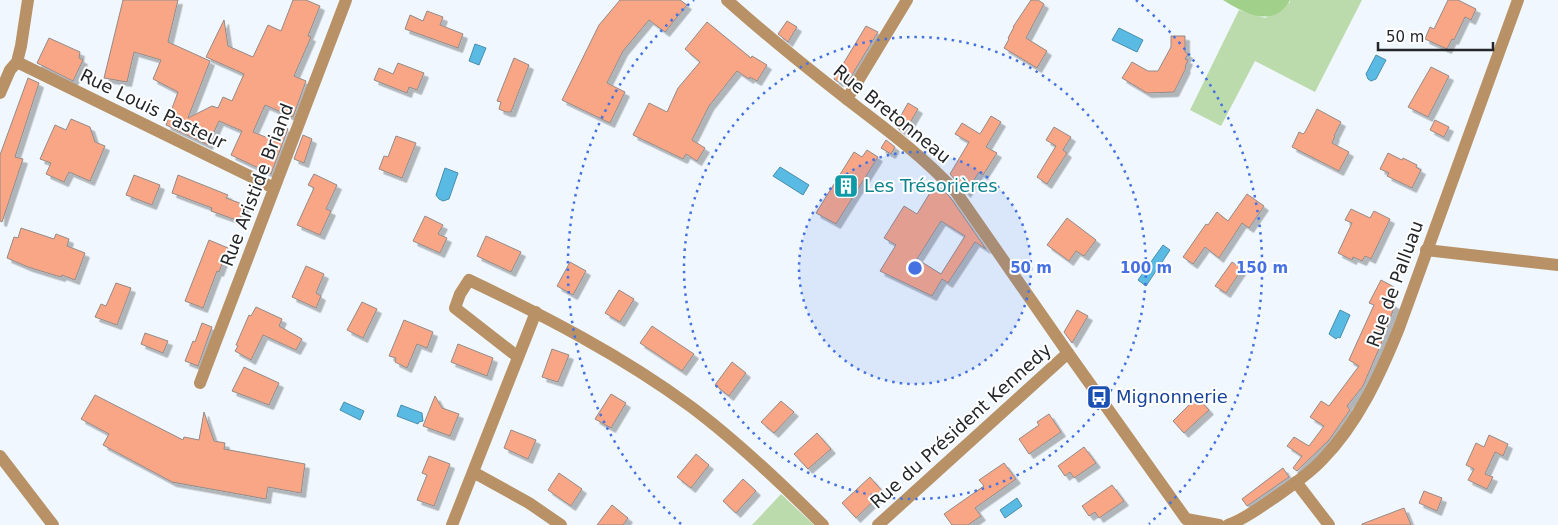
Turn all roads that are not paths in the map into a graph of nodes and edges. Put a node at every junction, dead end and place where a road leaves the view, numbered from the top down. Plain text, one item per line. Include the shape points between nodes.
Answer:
1 (28, 0) edge
2 (346, 0) edge
3 (727, 0) edge
4 (907, 0) edge
5 (1518, 0) edge
6 (17, 62) junction
7 (0, 93) edge
8 (847, 99) junction
9 (274, 188) junction
10 (1426, 250) junction
11 (1558, 265) edge
12 (536, 312) junction
13 (1068, 353) junction
14 (518, 357) junction
15 (200, 383) dead end
16 (0, 456) edge
17 (472, 472) junction
18 (1296, 482) junction
19 (1185, 522) edge
20 (53, 525) edge
21 (452, 525) edge
22 (561, 525) edge
23 (823, 525) edge
24 (878, 525) edge
25 (1219, 525) edge
26 (1228, 525) edge
27 (1329, 525) edge

1 - 6 street
2 - 9 street, Rue Aristide Briand
3 - 8 street, Rue Bretonneau
4 - 8 street
5 - 10 street, Rue de Palluau
6 - 7 street
6 - 9 street, Rue Louis Pasteur
8 - 13 street, Rue Bretonneau via 935,169 956,192
9 - 15 street, Rue Aristide Briand
10 - 11 street
10 - 18 street, Rue de Palluau via 1383,369 1332,449
12 - 14 street
12 - 14 street via 469,280 460,294 456,308
12 - 23 street via 646,376 691,407 747,453
13 - 19 street, Rue Bretonneau
13 - 24 street, Rue du Président Kennedy
14 - 17 street
16 - 20 street
17 - 21 street
17 - 22 street
18 - 26 street, Rue de Palluau
18 - 27 street
19 - 25 street

